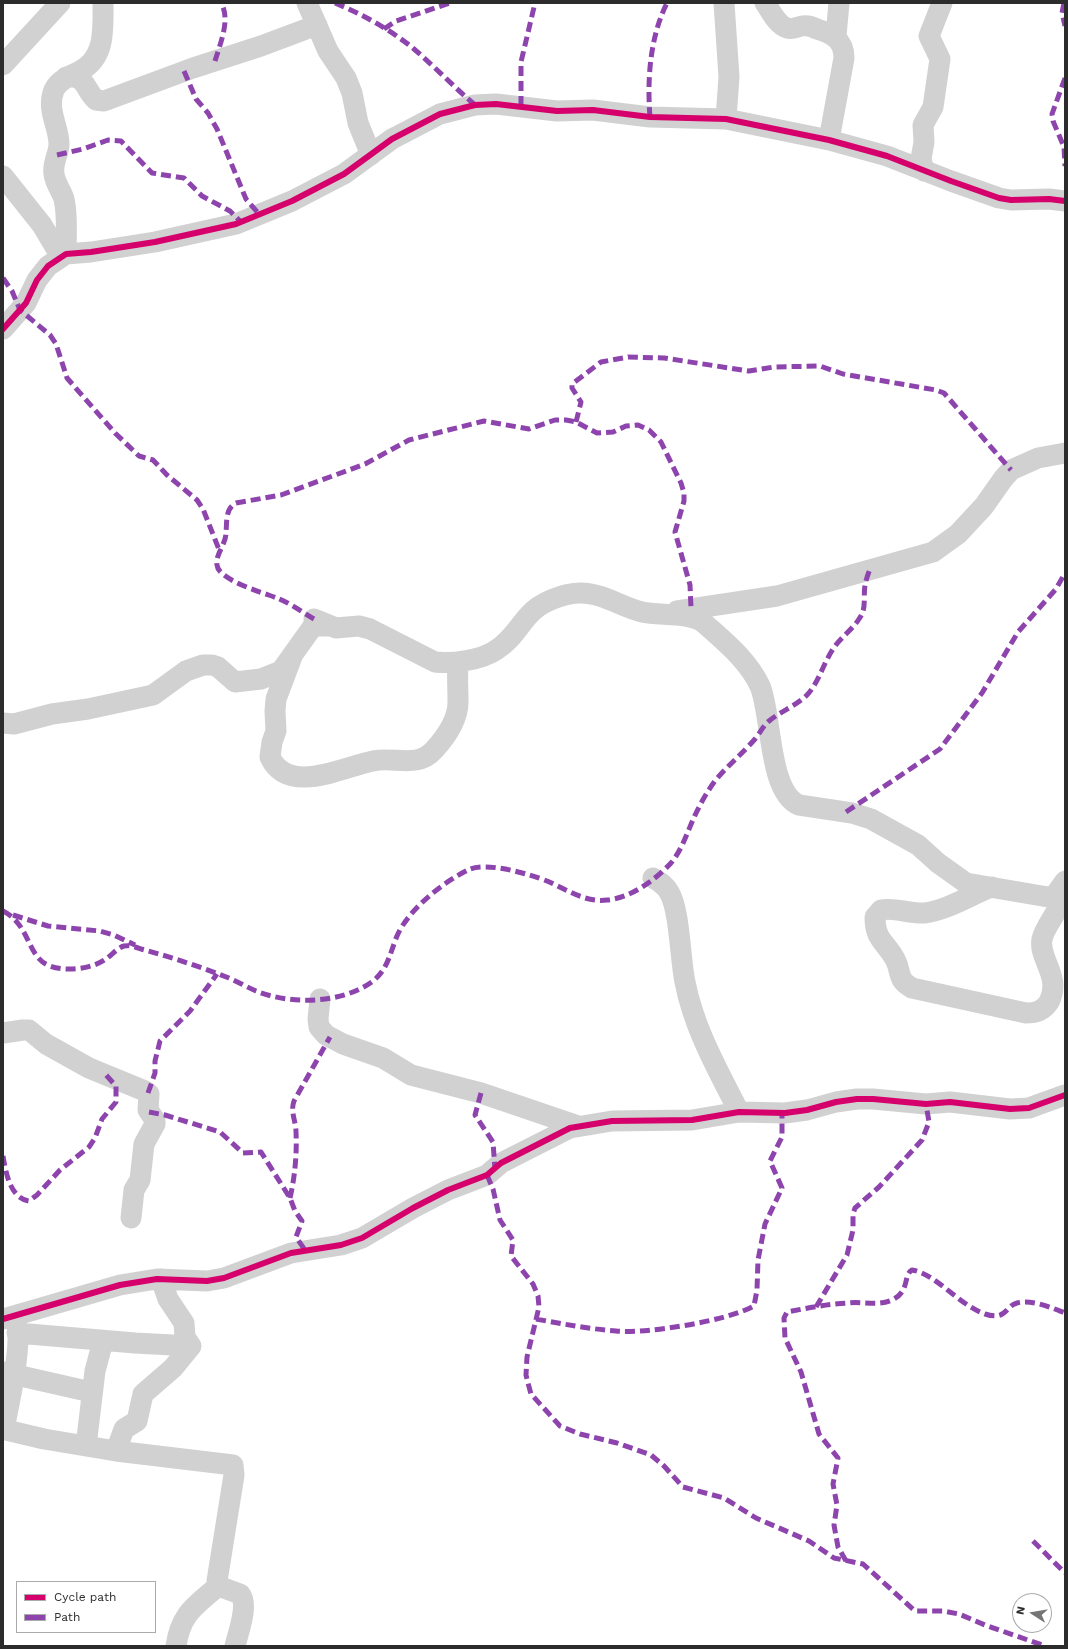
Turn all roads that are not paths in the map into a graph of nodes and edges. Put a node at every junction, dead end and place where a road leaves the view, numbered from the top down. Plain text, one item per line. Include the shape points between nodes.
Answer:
1 (103, 3) edge
2 (307, 3) edge
3 (724, 3) edge
4 (765, 3) edge
5 (839, 3) edge
6 (942, 3) edge
7 (50, 8) edge
8 (316, 25) junction
9 (836, 36) junction
10 (3, 65) edge
11 (66, 77) junction
12 (726, 119) junction
13 (829, 140) junction
14 (371, 155) junction
15 (924, 171) junction
16 (3, 176) edge
17 (1065, 201) edge
18 (64, 255) junction
19 (3, 329) edge
20 (1065, 453) edge
21 (657, 615) junction
22 (293, 654) junction
23 (458, 662) junction
24 (3, 722) edge
25 (653, 878) dead end
26 (992, 887) junction
27 (1063, 892) edge
28 (320, 999) dead end
29 (3, 1033) edge
30 (1065, 1096) edge
31 (739, 1112) junction
32 (578, 1126) junction
33 (131, 1218) dead end
34 (161, 1279) junction
35 (10, 1323) edge
36 (103, 1341) junction
37 (192, 1346) junction
38 (9, 1373) edge
39 (91, 1392) junction
40 (86, 1446) junction
41 (116, 1451) junction
42 (219, 1585) junction
43 (176, 1646) edge
44 (235, 1646) edge

1 - 11 street via 102,35 98,54 90,65
2 - 8 street
3 - 12 street via 729,77
4 - 9 street via 782,26 789,29 810,26
5 - 9 street
6 - 15 street via 929,36 940,59 933,107 922,125 924,142 921,159
7 - 10 street
8 - 11 street via 104,101 96,100 85,83
8 - 14 street via 328,52 349,86 358,123
9 - 13 street via 841,42 844,58
11 - 18 street via 55,90 52,111 59,144 54,173 64,198 66,211
12 - 13 street
12 - 14 street via 650,116 593,110 557,111 496,104 475,105 440,114 392,139
13 - 15 street via 887,156
14 - 18 street via 344,174 292,201 236,224 155,242
15 - 17 street via 999,198
16 - 18 street
18 - 19 street via 48,266 37,280 26,304
20 - 21 street via 1038,458 1011,470 984,506 958,534 933,552 777,596
21 - 23 street via 630,609 582,592 569,594 535,609 513,636 496,651
21 - 26 street via 700,620 748,664 760,688 773,755 787,795 792,802 871,819 918,845 966,883
22 - 23 street via 311,629 323,622 366,627 435,662
22 - 23 street via 276,698 276,733 270,757 279,770 295,777 318,775 374,760 420,760 433,752 453,722 457,711
22 - 24 street via 281,671 261,679 235,682 218,667 203,665 186,671 153,695 52,714 14,724
25 - 31 street via 664,885 670,893 685,982 698,1028
26 - 27 street via 1048,897
26 - 27 street via 942,909 924,913 890,908 881,910 875,917 877,936 895,960 900,978 905,984 912,988 1026,1013 1037,1013 1046,1006 1052,996 1053,981 1042,938
28 - 32 street via 320,1028 326,1035 343,1044 383,1058 411,1075 481,1093
29 - 33 street via 29,1030 46,1044 89,1068 149,1094 148,1110 155,1124 144,1144 140,1180 134,1190
30 - 31 street via 1029,1108 1010,1109 968,1103 926,1104 873,1099 836,1102 785,1113
31 - 32 street via 692,1120 612,1121
32 - 34 street via 501,1163 486,1175 434,1197 362,1238 291,1253 224,1278 207,1281
34 - 35 street via 120,1285
34 - 37 street via 168,1299 184,1323 185,1338
35 - 36 street
35 - 38 street
36 - 37 street
36 - 39 street
37 - 41 street via 173,1368 143,1394 137,1421 124,1429
38 - 39 street
38 - 40 street via 6,1430
39 - 40 street
40 - 41 street
41 - 42 street via 151,1457 232,1464 234,1475 217,1581
42 - 43 street via 183,1619
42 - 44 street via 240,1594 243,1601 241,1627

